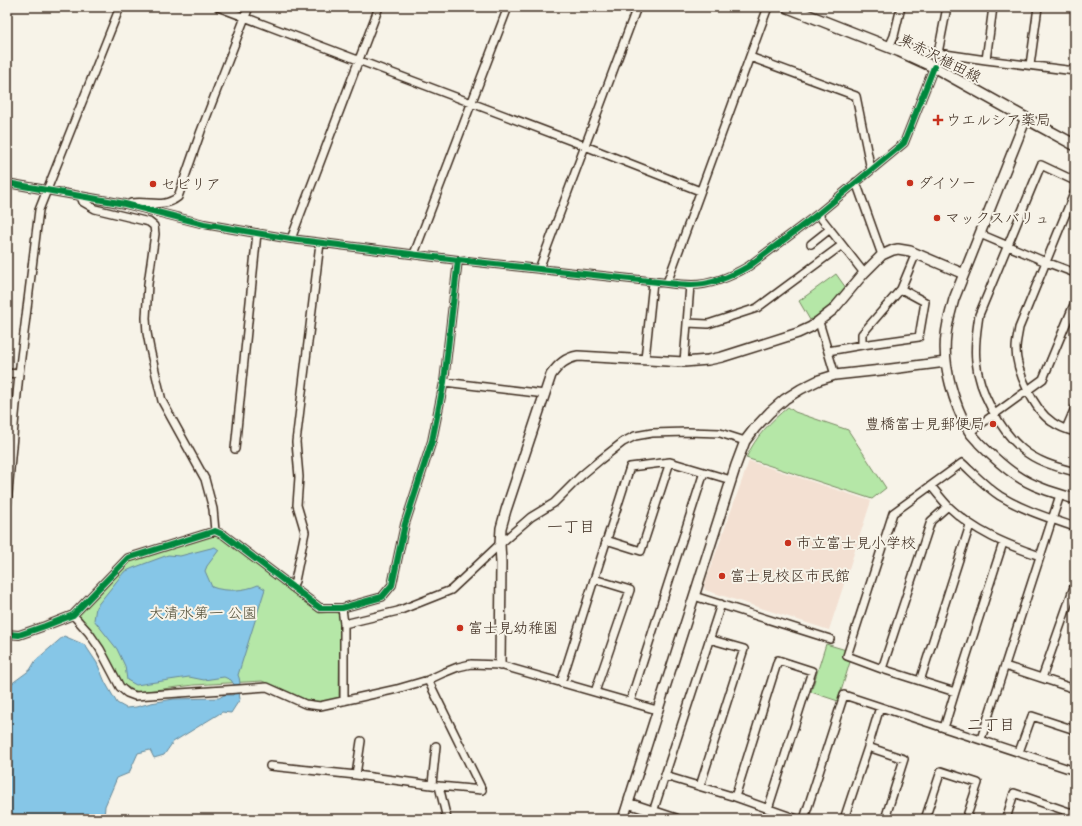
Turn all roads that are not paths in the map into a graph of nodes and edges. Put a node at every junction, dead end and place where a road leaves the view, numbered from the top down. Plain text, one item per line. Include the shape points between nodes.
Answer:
1 (120, 7) edge
2 (218, 7) edge
3 (249, 7) edge
4 (379, 7) edge
5 (508, 7) edge
6 (637, 7) edge
7 (768, 7) edge
8 (787, 7) edge
9 (901, 7) edge
10 (947, 7) edge
11 (993, 7) edge
12 (1038, 7) edge
13 (246, 17) junction
14 (889, 47) junction
15 (899, 51) junction
16 (938, 53) junction
17 (750, 56) junction
18 (986, 60) junction
19 (359, 61) junction
20 (1030, 65) junction
21 (934, 67) junction
22 (1075, 71) edge
23 (471, 103) junction
24 (1026, 118) junction
25 (1075, 145) edge
26 (585, 146) junction
27 (871, 170) junction
28 (1075, 180) edge
29 (856, 182) junction
30 (7, 183) edge
31 (47, 190) junction
32 (700, 191) junction
33 (1075, 191) edge
34 (81, 197) junction
35 (124, 204) junction
36 (818, 214) junction
37 (830, 229) junction
38 (257, 233) junction
39 (980, 234) junction
40 (291, 239) junction
41 (320, 243) junction
42 (811, 244) dead end
43 (842, 245) junction
44 (1008, 245) junction
45 (916, 253) junction
46 (414, 254) junction
47 (882, 255) junction
48 (458, 260) junction
49 (1046, 262) junction
50 (539, 269) junction
51 (1075, 273) edge
52 (864, 274) junction
53 (964, 274) junction
54 (653, 282) junction
55 (667, 283) junction
56 (690, 285) junction
57 (901, 289) junction
58 (1075, 302) edge
59 (1073, 313) edge
60 (819, 322) junction
61 (688, 323) junction
62 (862, 345) junction
63 (828, 351) junction
64 (645, 359) junction
65 (684, 362) junction
66 (946, 362) junction
67 (7, 373) edge
68 (19, 374) junction
69 (836, 375) junction
70 (444, 382) junction
71 (1028, 391) junction
72 (545, 394) junction
73 (1075, 408) edge
74 (994, 414) junction
75 (1066, 429) junction
76 (970, 432) junction
77 (1075, 432) edge
78 (746, 441) junction
79 (235, 449) dead end
80 (9, 457) edge
81 (670, 462) junction
82 (704, 472) junction
83 (1075, 472) edge
84 (731, 480) junction
85 (931, 486) junction
86 (1060, 495) junction
87 (1075, 500) edge
88 (7, 506) edge
89 (948, 506) junction
90 (1052, 519) junction
91 (970, 524) junction
92 (1075, 527) edge
93 (215, 531) junction
94 (606, 540) junction
95 (1003, 543) junction
96 (500, 544) junction
97 (1040, 556) junction
98 (594, 579) junction
99 (1075, 584) edge
100 (292, 587) junction
101 (694, 596) junction
102 (720, 604) junction
103 (342, 608) junction
104 (73, 615) junction
105 (344, 624) junction
106 (7, 634) edge
107 (709, 639) junction
108 (830, 639) dead end
109 (500, 665) junction
110 (1005, 666) junction
111 (882, 669) junction
112 (1042, 678) junction
113 (428, 680) junction
114 (920, 681) junction
115 (561, 683) junction
116 (1075, 689) edge
117 (595, 692) junction
118 (955, 692) junction
119 (344, 701) junction
120 (630, 702) junction
121 (880, 707) junction
122 (657, 710) junction
123 (944, 728) junction
124 (1075, 730) edge
125 (981, 739) junction
126 (361, 741) dead end
127 (436, 746) dead end
128 (868, 747) junction
129 (1019, 752) junction
130 (270, 766) dead end
131 (1075, 771) edge
132 (356, 775) junction
133 (665, 776) junction
134 (436, 785) junction
135 (700, 786) junction
136 (735, 797) junction
137 (628, 803) junction
138 (768, 809) junction
139 (653, 812) junction
140 (1075, 814) edge
141 (670, 818) edge
142 (447, 819) edge
143 (623, 819) edge
144 (797, 819) edge
145 (804, 819) edge
146 (844, 819) edge
147 (885, 819) edge
148 (925, 819) edge
149 (966, 819) edge
150 (1006, 819) edge

1 - 31 street
2 - 13 street
3 - 13 street
4 - 19 street
5 - 23 street
6 - 26 street
7 - 17 street
8 - 14 main road, 東赤沢植田線
9 - 14 street
10 - 16 street
11 - 18 street
12 - 20 street
13 - 19 street
13 - 35 street via 178,197 164,204
14 - 15 main road, 東赤沢植田線
15 - 16 street via 906,47
15 - 21 main road, 東赤沢植田線
16 - 18 street
17 - 27 street via 856,96
17 - 32 street
18 - 20 street
19 - 23 street
19 - 40 street
20 - 22 street
21 - 24 main road, 東赤沢植田線
21 - 27 street via 904,143
23 - 26 street
23 - 46 street
24 - 25 main road, 東赤沢植田線
24 - 39 street
26 - 32 street
26 - 50 street
27 - 29 street
28 - 44 street via 1041,165
29 - 36 street
29 - 47 street
30 - 31 street
31 - 34 street
31 - 68 street via 39,210
32 - 55 street
33 - 49 street
34 - 35 street
34 - 93 street via 83,202 95,209 149,222 154,226 146,318 150,350 162,400 205,479 213,509
35 - 38 street via 204,224
36 - 37 street
36 - 56 street via 760,259 737,273 712,282
37 - 42 street
37 - 43 street
38 - 40 street
38 - 79 street
39 - 44 street
39 - 53 street
40 - 41 street
41 - 46 street
41 - 100 street via 296,442 299,477 297,505 305,532
43 - 52 street
43 - 61 street via 757,308 708,324
44 - 49 street
44 - 74 street via 979,315 976,330 976,361 985,395
45 - 47 street via 898,249
45 - 53 street
45 - 57 street
46 - 48 street
47 - 52 street
48 - 50 street
48 - 70 street
49 - 51 street
49 - 71 street via 1019,328 1016,348 1017,365
50 - 54 street
52 - 60 street via 833,310
53 - 66 street via 949,318
54 - 55 street
54 - 64 street
55 - 56 street
56 - 61 street
57 - 62 street via 862,334
57 - 62 street via 925,302 919,338
58 - 59 street
59 - 71 street via 1043,379
60 - 63 street
60 - 65 street via 798,333 722,357
61 - 65 street
62 - 63 street
63 - 69 street
64 - 65 street
64 - 72 street via 578,356 570,358 556,368
66 - 69 street
66 - 76 street via 954,399
67 - 68 street
68 - 80 street
69 - 78 street via 819,380 785,399 762,420
70 - 72 street
70 - 103 street via 432,441 405,524 392,585 382,597
71 - 74 street
71 - 75 street via 1042,412 1052,422
72 - 96 street via 506,510
73 - 75 street
74 - 76 street
74 - 83 street via 1022,449 1051,465
75 - 77 street
76 - 86 street via 1000,464 1017,476
78 - 84 street
78 - 96 street via 720,432 652,433 635,436 600,460 554,503 531,517
80 - 88 street
81 - 82 street
81 - 94 street via 630,467
81 - 94 street via 642,551
82 - 84 street
82 - 120 street
84 - 101 street
85 - 89 street
85 - 90 street via 962,463 1000,496 1022,508
85 - 111 street via 894,514 847,656
86 - 87 street
86 - 90 street
89 - 91 street
89 - 111 street via 931,521
90 - 92 street
90 - 97 street
91 - 95 street
91 - 114 street
93 - 100 street via 224,535
93 - 104 street via 128,558
94 - 98 street
95 - 97 street
95 - 118 street
96 - 105 street via 451,590 398,611
96 - 109 street
97 - 110 street
98 - 115 street
98 - 117 street via 630,590
99 - 112 street
100 - 103 street via 320,608
101 - 102 street
101 - 122 street
102 - 107 street
102 - 108 street
103 - 105 street
104 - 106 street via 19,635
104 - 119 street via 100,649 120,687 135,696 267,687 305,704 320,706
105 - 119 street
107 - 133 street
107 - 135 street via 744,649
109 - 113 street via 465,666
109 - 115 street
110 - 112 street
110 - 125 street
111 - 114 street
112 - 116 street
113 - 119 street
113 - 134 street via 482,790
114 - 118 street
115 - 117 street
117 - 120 street
118 - 123 street
120 - 122 street
121 - 123 street
121 - 128 street
121 - 145 street via 844,695
122 - 137 street
123 - 125 street
124 - 129 street via 1032,716
125 - 129 street
126 - 132 street
127 - 134 street
128 - 146 street
128 - 147 street via 904,759
129 - 131 street
130 - 132 street
132 - 134 street
133 - 135 street
133 - 139 street
134 - 142 street
135 - 136 street
136 - 138 street
136 - 138 street via 778,660 812,671
137 - 139 street
137 - 143 street
138 - 144 street
139 - 141 street
140 - 150 street via 1014,793
148 - 149 street via 941,771 978,783

